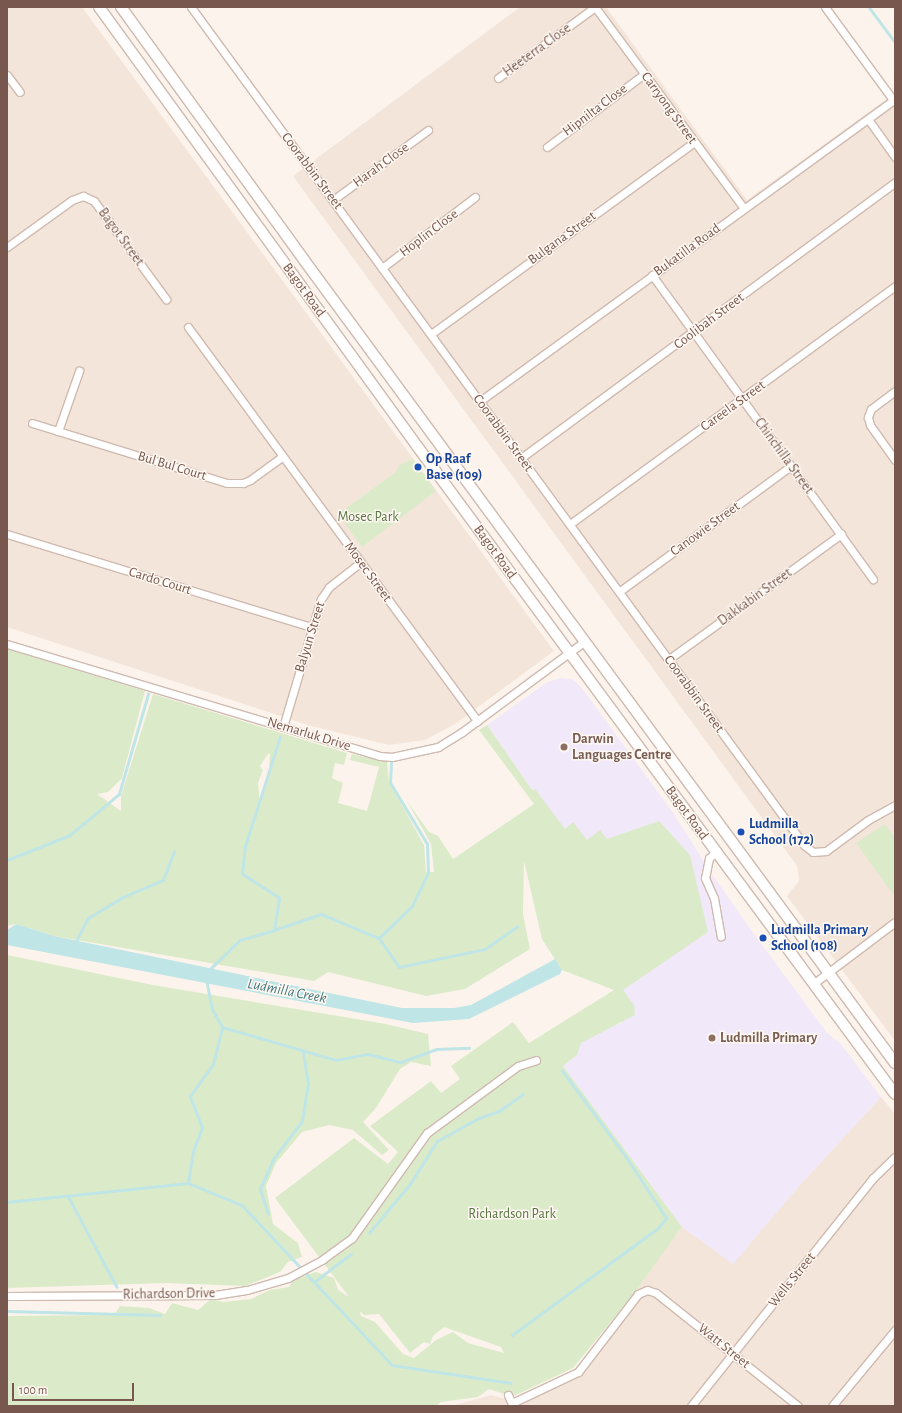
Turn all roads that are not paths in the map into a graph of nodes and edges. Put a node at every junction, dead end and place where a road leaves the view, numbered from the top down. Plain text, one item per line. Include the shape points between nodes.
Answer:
1 (99, 7) edge
2 (121, 7) edge
3 (191, 7) edge
4 (595, 7) edge
5 (825, 7) edge
6 (644, 74) junction
7 (7, 75) edge
8 (498, 78) dead end
9 (20, 92) dead end
10 (894, 99) edge
11 (868, 119) junction
12 (428, 130) dead end
13 (694, 142) junction
14 (547, 147) dead end
15 (895, 157) edge
16 (895, 182) edge
17 (476, 197) dead end
18 (333, 200) junction
19 (744, 208) junction
20 (7, 247) edge
21 (382, 268) junction
22 (652, 275) junction
23 (895, 286) edge
24 (166, 299) dead end
25 (188, 327) dead end
26 (693, 332) junction
27 (430, 334) junction
28 (79, 371) dead end
29 (895, 391) edge
30 (742, 399) junction
31 (480, 401) junction
32 (32, 423) dead end
33 (58, 431) junction
34 (282, 457) junction
35 (521, 458) junction
36 (895, 460) edge
37 (791, 466) junction
38 (570, 524) junction
39 (7, 534) edge
40 (841, 534) junction
41 (360, 562) junction
42 (873, 578) dead end
43 (620, 591) junction
44 (312, 627) junction
45 (584, 641) junction
46 (7, 644) edge
47 (569, 652) junction
48 (669, 659) junction
49 (477, 721) junction
50 (283, 727) junction
51 (895, 805) edge
52 (716, 852) junction
53 (895, 922) edge
54 (721, 936) dead end
55 (829, 972) junction
56 (813, 984) junction
57 (536, 1060) dead end
58 (895, 1063) edge
59 (895, 1094) edge
60 (895, 1157) edge
61 (7, 1296) edge
62 (895, 1330) edge
63 (733, 1354) junction
64 (508, 1395) dead end
65 (512, 1404) edge
66 (691, 1406) edge
67 (798, 1406) edge
68 (832, 1406) edge

1 - 47 main road, Bagot Road
2 - 45 main road, Bagot Road
3 - 18 street, Coorabbin Street
4 - 6 street, Carryong Street
4 - 8 street, Heeterra Close
5 - 10 street
6 - 13 street, Carryong Street
6 - 14 street, Hipnilta Close
7 - 9 street
10 - 11 street, Bukatilla Road
11 - 15 street
11 - 19 street, Bukatilla Road
12 - 18 street, Harah Close
13 - 19 street, Carryong Street
13 - 27 street, Bulgana Street
16 - 26 street, Coolibah Street
17 - 21 street, Hoplin Close
18 - 21 street, Coorabbin Street
19 - 22 street, Bukatilla Road
20 - 24 street, Bagot Street via 72,200 83,196 94,201
21 - 27 street, Coorabbin Street
22 - 26 street, Chinchilla Street
22 - 31 street, Bukatilla Road
23 - 30 street, Careela Street
25 - 34 street, Mosec Street
26 - 30 street, Chinchilla Street
26 - 35 street, Coolibah Street
27 - 31 street, Coorabbin Street
28 - 33 street
29 - 36 street via 871,409 868,417 870,425
30 - 37 street, Chinchilla Street
30 - 38 street, Careela Street
31 - 35 street, Coorabbin Street
32 - 33 street, Bul Bul Court
33 - 34 street, Bul Bul Court via 227,483 243,483 250,480
34 - 41 street, Mosec Street
35 - 38 street, Coorabbin Street
37 - 40 street, Chinchilla Street
37 - 43 street, Canowie Street
38 - 43 street, Coorabbin Street
39 - 44 street, Cardo Court
40 - 42 street, Chinchilla Street
40 - 48 street, Dakkabin Street
41 - 44 street, Balyun Street via 324,592
41 - 49 street, Mosec Street
43 - 48 street, Coorabbin Street
44 - 50 street, Balyun Street
45 - 47 street, Nemarluk Drive
45 - 55 main road, Bagot Road
46 - 50 street, Nemarluk Drive
47 - 49 street, Nemarluk Drive
47 - 52 main road, Bagot Road
48 - 51 street, Coorabbin Street via 804,844 818,853
49 - 50 street, Nemarluk Drive via 438,747 392,757 380,756
52 - 54 street via 709,858 705,878 714,898
52 - 56 main road, Bagot Road
53 - 55 street
55 - 56 street
55 - 58 main road, Bagot Road
56 - 59 main road, Bagot Road
57 - 61 street, Richardson Drive via 518,1066 427,1133 352,1238 324,1259 299,1272 247,1290 216,1294
60 - 63 street, Wells Street via 868,1184
62 - 68 street
63 - 65 street, Watt Street via 656,1292 647,1290 638,1294 578,1372
63 - 66 street, Wells Street
63 - 67 street, Watt Street
64 - 65 street

